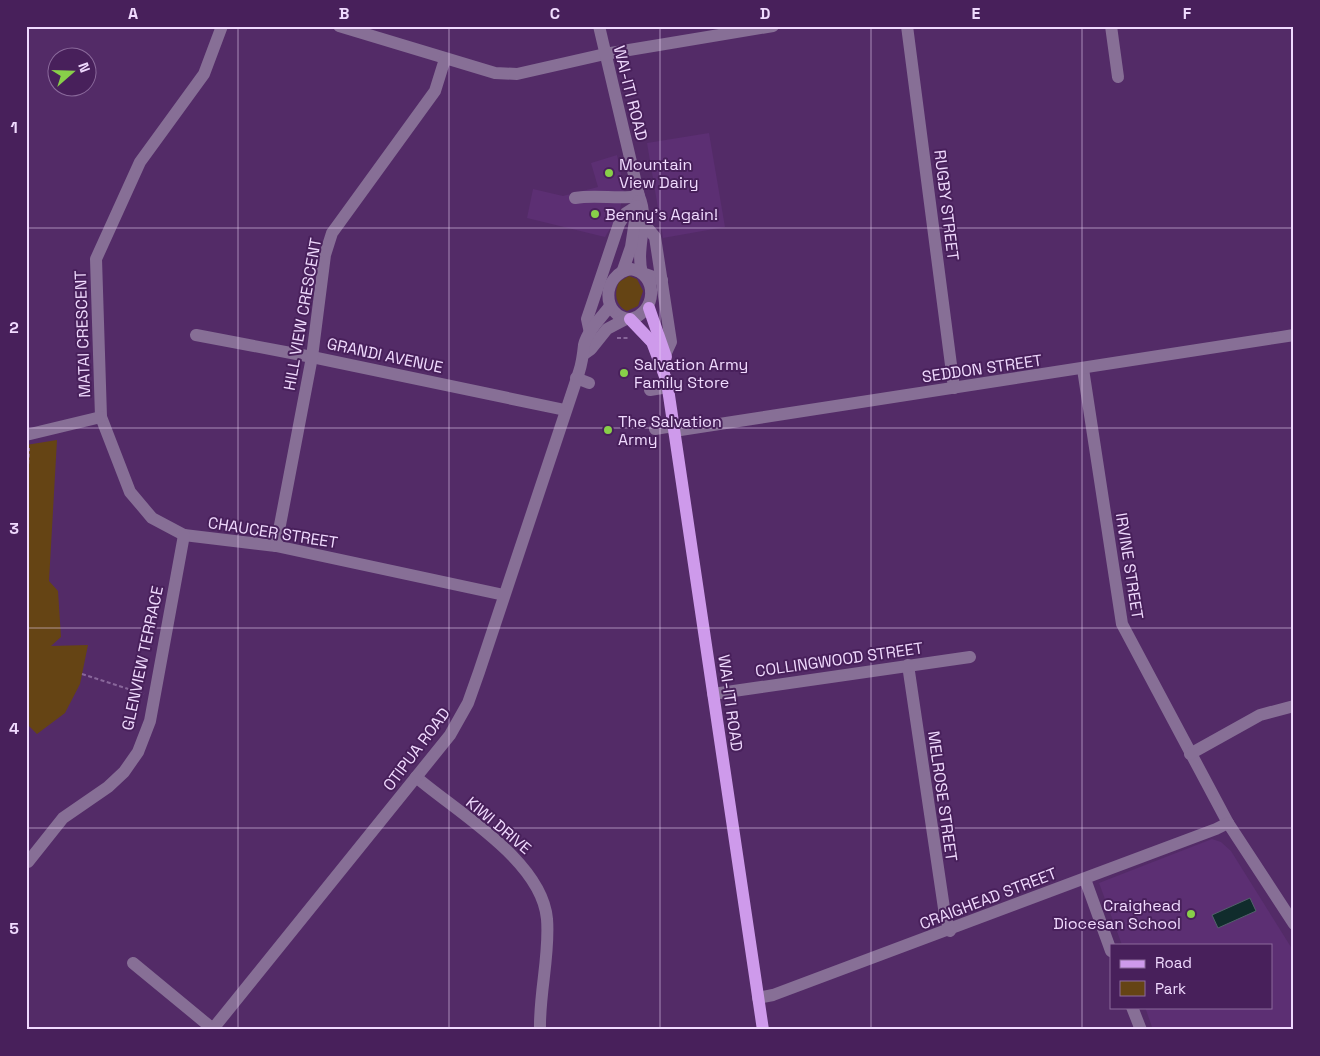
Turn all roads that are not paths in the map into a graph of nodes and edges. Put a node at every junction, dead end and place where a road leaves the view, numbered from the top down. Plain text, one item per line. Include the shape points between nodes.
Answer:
1 (222, 26) edge
2 (338, 26) edge
3 (599, 26) edge
4 (773, 26) edge
5 (907, 26) edge
6 (1111, 26) edge
7 (605, 54) junction
8 (445, 59) junction
9 (1118, 77) dead end
10 (575, 198) dead end
11 (638, 201) junction
12 (644, 224) junction
13 (622, 270) junction
14 (642, 273) junction
15 (662, 280) junction
16 (610, 306) junction
17 (649, 308) junction
18 (628, 319) junction
19 (590, 333) junction
20 (196, 335) dead end
21 (1294, 335) edge
22 (584, 354) junction
23 (665, 355) junction
24 (312, 357) junction
25 (1083, 369) junction
26 (576, 378) junction
27 (589, 383) dead end
28 (667, 385) junction
29 (954, 388) junction
30 (650, 390) dead end
31 (565, 410) junction
32 (101, 417) junction
33 (673, 428) junction
34 (656, 429) dead end
35 (28, 435) edge
36 (184, 535) junction
37 (276, 546) junction
38 (504, 595) junction
39 (970, 657) dead end
40 (908, 665) junction
41 (713, 694) junction
42 (1294, 706) edge
43 (1190, 754) junction
44 (416, 777) junction
45 (1228, 823) junction
46 (28, 862) dead end
47 (1085, 879) junction
48 (1294, 924) edge
49 (950, 931) junction
50 (1110, 948) edge
51 (133, 963) dead end
52 (758, 998) junction
53 (1132, 1008) edge
54 (212, 1029) edge
55 (540, 1030) edge
56 (763, 1030) edge
57 (1141, 1030) edge

1 - 32 street, MATAI CRESCENT via 204,74 140,162 96,259
2 - 8 street
3 - 7 street, WAI-ITI ROAD
4 - 7 street
5 - 29 street, RUGBY STREET
6 - 9 street
7 - 8 street via 517,74 495,73
7 - 11 street, WAI-ITI ROAD
8 - 24 street, HILL VIEW CRESCENT via 435,91 332,233 325,255
10 - 11 street via 593,195
11 - 12 street, WAI-ITI ROAD via 644,208
11 - 13 street, WAI-ITI ROAD via 631,247
11 - 19 street via 619,224 587,319
12 - 14 street, WAI-ITI ROAD via 639,264
12 - 15 street via 655,237
13 - 14 street
13 - 16 street via 611,281
14 - 15 street
14 - 17 street via 650,285
15 - 23 street via 672,342
16 - 18 street via 614,312
16 - 19 street, OTIPUA ROAD
17 - 18 street via 642,315
17 - 23 main road, WAI-ITI ROAD
18 - 22 street, OTIPUA ROAD via 607,329
18 - 28 main road, WAI-ITI ROAD via 652,342
19 - 22 street, OTIPUA ROAD
20 - 24 street, GRANDI AVENUE
21 - 25 street, SEDDON STREET
22 - 26 street, OTIPUA ROAD
23 - 28 main road, WAI-ITI ROAD via 669,372
24 - 31 street, GRANDI AVENUE
24 - 37 street, HILL VIEW CRESCENT
25 - 29 street, SEDDON STREET
25 - 43 street, IRVINE STREET via 1122,624
26 - 27 street
26 - 31 street, OTIPUA ROAD
28 - 30 street
28 - 33 main road, WAI-ITI ROAD
29 - 33 street, SEDDON STREET
31 - 38 street, OTIPUA ROAD via 562,440
32 - 35 street, MATAI CRESCENT
32 - 36 street, CHAUCER STREET via 120,471 137,503 152,518
33 - 34 street, SEDDON STREET
33 - 41 main road, WAI-ITI ROAD
36 - 37 street, CHAUCER STREET
36 - 46 street, GLENVIEW TERRACE via 150,720 138,752 108,787 63,818
37 - 38 street, CHAUCER STREET
38 - 44 street, OTIPUA ROAD via 461,718
39 - 40 street, COLLINGWOOD STREET
40 - 41 street, COLLINGWOOD STREET
40 - 49 street, MELROSE STREET
41 - 52 main road, WAI-ITI ROAD
42 - 43 street via 1260,715
43 - 45 street, IRVINE STREET
44 - 54 street, OTIPUA ROAD
44 - 55 street, KIWI DRIVE via 509,852 533,878 547,919
45 - 47 street, CRAIGHEAD STREET
45 - 48 street, IRVINE STREET
47 - 49 street, CRAIGHEAD STREET
47 - 50 street
49 - 52 street, CRAIGHEAD STREET
51 - 54 street
52 - 56 main road, WAI-ITI ROAD
53 - 57 street

